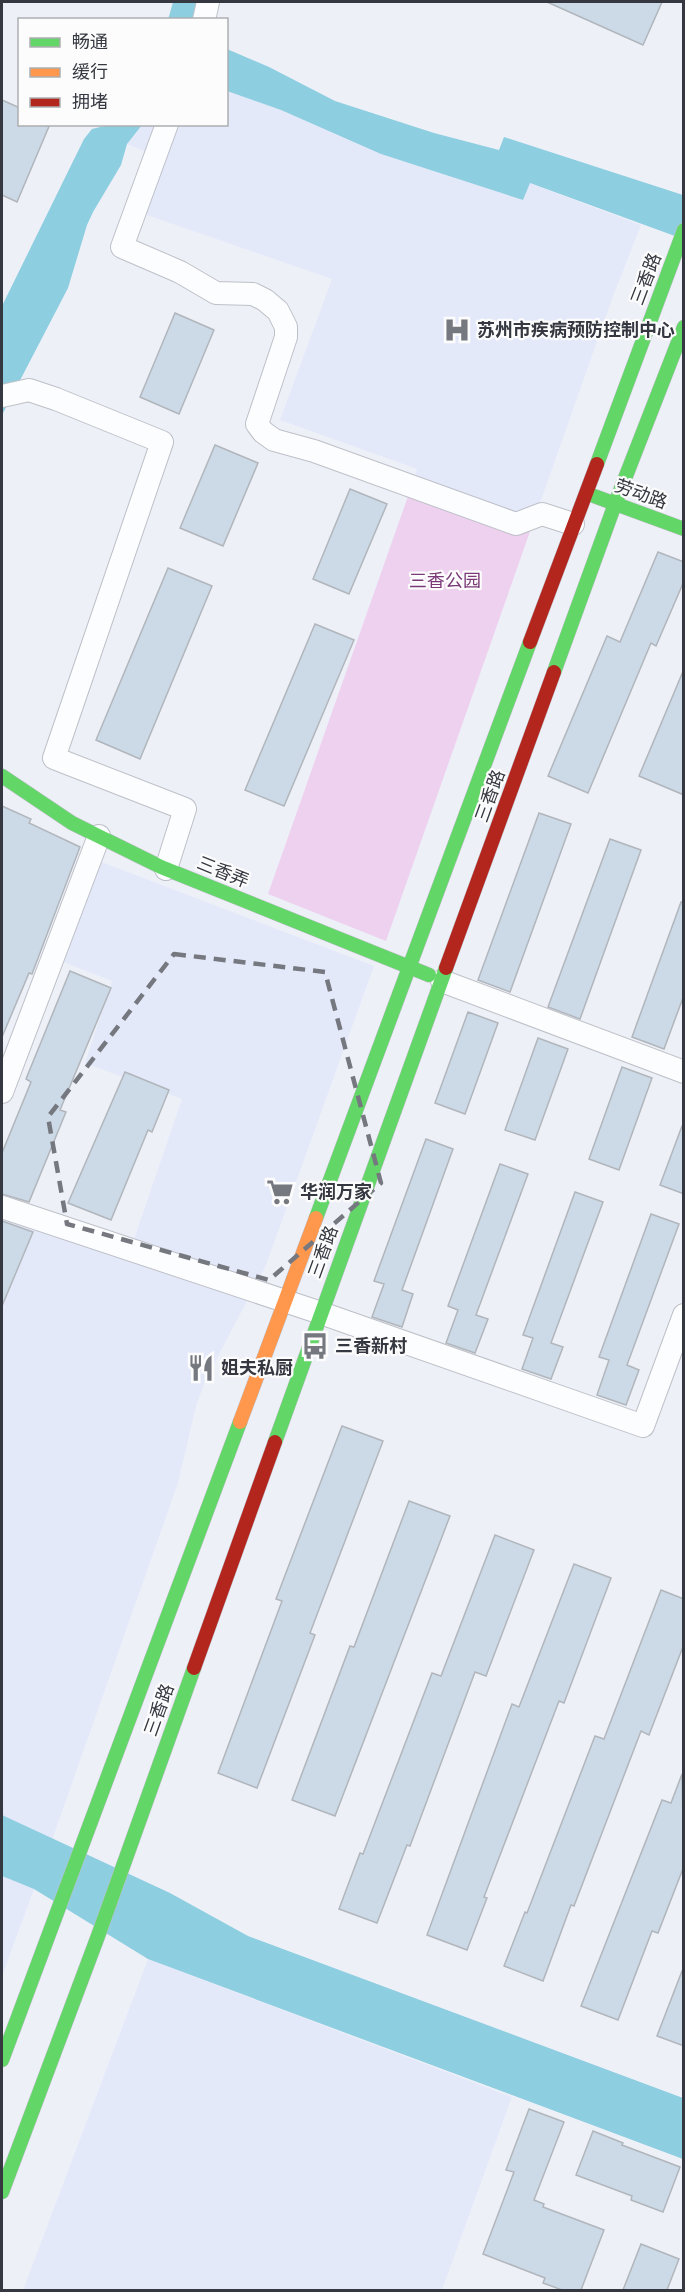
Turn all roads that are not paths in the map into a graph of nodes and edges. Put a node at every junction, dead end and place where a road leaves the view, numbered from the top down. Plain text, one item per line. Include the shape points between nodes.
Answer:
1 (208, 2) edge
2 (204, 18) edge
3 (166, 126) edge
4 (681, 236) edge
5 (684, 327) edge
6 (2, 396) edge
7 (585, 493) junction
8 (615, 504) junction
9 (573, 524) junction
10 (684, 530) edge
11 (2, 776) edge
12 (99, 836) junction
13 (166, 869) junction
14 (409, 966) junction
15 (442, 981) junction
16 (684, 1072) edge
17 (2, 1092) edge
18 (2, 1207) edge
19 (285, 1302) junction
20 (321, 1313) junction
21 (684, 1315) edge
22 (2, 2060) edge
23 (2, 2192) edge

1 - 2 street
3 - 9 street via 122,248 180,272 216,293 253,294 278,311 286,337 256,424 263,432 274,440 516,524 542,514
4 - 7 main road, 三香路
5 - 8 main road, 三香路
6 - 13 street via 29,390 162,442 54,758 185,809
7 - 8 main road, 劳动路
7 - 9 main road, 三香路
8 - 10 main road, 劳动路
8 - 15 main road, 三香路
9 - 14 main road, 三香路
11 - 12 main road, 三香弄 via 72,823
12 - 13 main road, 三香弄
12 - 17 street
13 - 14 main road, 三香弄
14 - 15 main road, 三香弄
14 - 19 main road, 三香路
15 - 16 street
15 - 20 main road, 三香路
18 - 19 street
19 - 20 street
19 - 22 main road, 三香路
20 - 21 street via 643,1426
20 - 23 main road, 三香路

